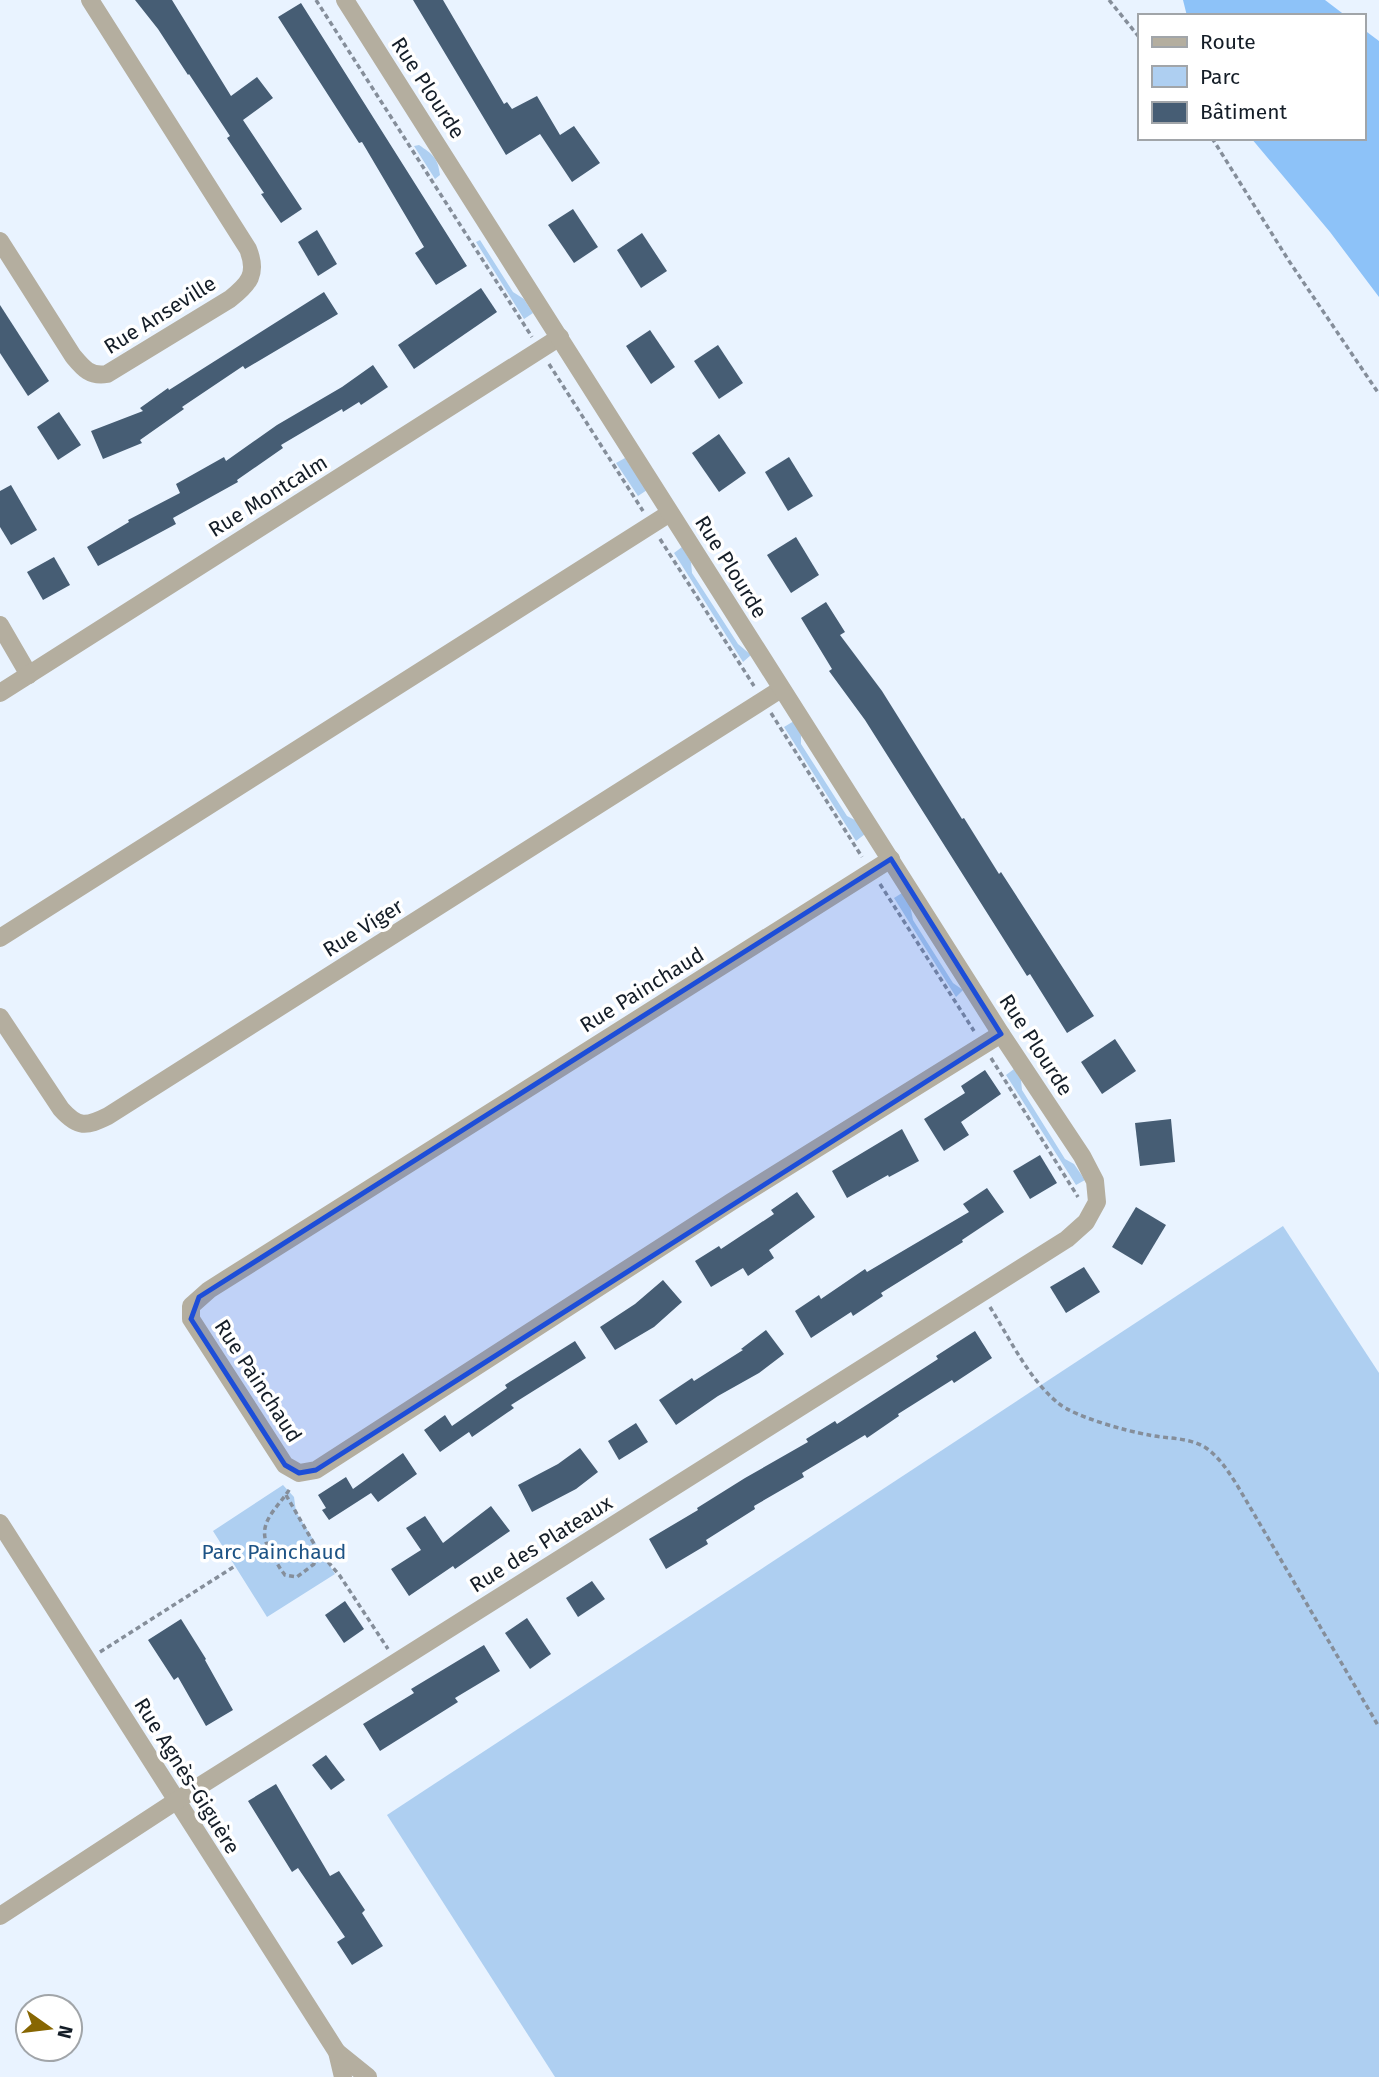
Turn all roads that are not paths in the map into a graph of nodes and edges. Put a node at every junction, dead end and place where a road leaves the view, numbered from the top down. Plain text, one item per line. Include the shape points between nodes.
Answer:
1 (90, 0) edge
2 (345, 0) edge
3 (0, 241) edge
4 (560, 337) junction
5 (670, 513) junction
6 (0, 625) edge
7 (29, 675) junction
8 (781, 689) junction
9 (0, 693) edge
10 (891, 859) junction
11 (0, 937) edge
12 (0, 1017) edge
13 (1001, 1034) junction
14 (1093, 1209) joint
15 (0, 1523) edge
16 (176, 1801) junction
17 (0, 1916) edge
18 (337, 2052) junction
19 (343, 2077) edge
20 (368, 2077) edge

1 - 3 street, Rue Anseville via 248,249 253,262 251,276 246,287 230,299 97,376 73,356
2 - 4 street, Rue Plourde
4 - 5 street, Rue Plourde
4 - 7 street, Rue Montcalm
5 - 8 street, Rue Plourde
5 - 11 street
6 - 7 street
7 - 9 street, Rue Montcalm
8 - 10 street, Rue Plourde
8 - 12 street, Rue Viger via 93,1123 71,1121
10 - 13 street, Rue Plourde
10 - 13 street, Rue Painchaud via 199,1297 191,1307 191,1319 285,1465 299,1473 316,1470
13 - 14 street, Rue Plourde via 1082,1156 1095,1181
14 - 16 street, Rue des Plateaux via 1067,1239
15 - 16 street, Rue Agnès-Giguère
16 - 17 street, Rue des Plateaux
16 - 18 street, Rue Agnès-Giguère
18 - 19 street, Rue Agnès-Giguère
18 - 20 street, Rue Agnès-Giguère

